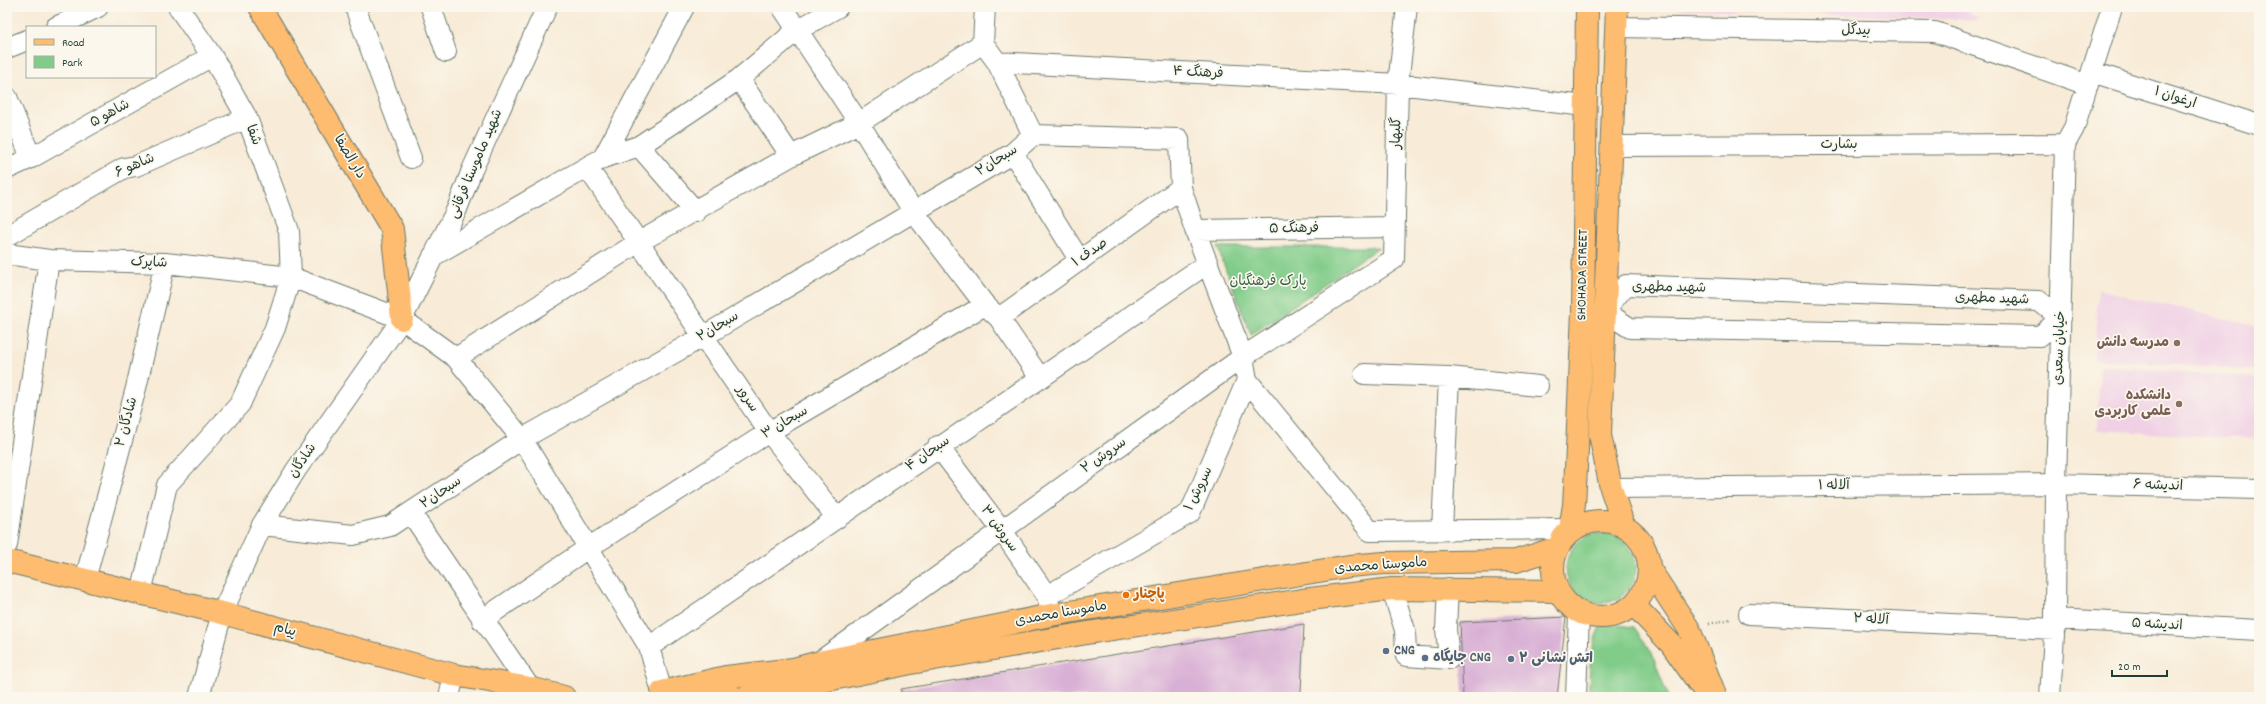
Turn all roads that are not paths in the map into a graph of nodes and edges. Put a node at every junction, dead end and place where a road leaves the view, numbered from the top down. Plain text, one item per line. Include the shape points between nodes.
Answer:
1 (98, 7) edge
2 (178, 7) edge
3 (260, 7) edge
4 (355, 7) edge
5 (431, 7) edge
6 (547, 7) edge
7 (684, 7) edge
8 (782, 7) edge
9 (838, 7) edge
10 (985, 7) edge
11 (1407, 7) edge
12 (1587, 7) edge
13 (2112, 7) edge
14 (1617, 17) edge
15 (58, 26) edge
16 (796, 30) junction
17 (26, 40) edge
18 (983, 43) junction
19 (7, 48) edge
20 (446, 52) dead end
21 (212, 56) junction
22 (997, 62) junction
23 (2090, 78) junction
24 (739, 79) junction
25 (1398, 84) junction
26 (7, 97) edge
27 (1585, 106) junction
28 (246, 118) junction
29 (859, 123) junction
30 (2259, 125) edge
31 (1033, 135) junction
32 (2065, 144) junction
33 (639, 146) junction
34 (1613, 146) junction
35 (1013, 152) junction
36 (791, 156) junction
37 (31, 158) junction
38 (411, 158) dead end
39 (595, 162) junction
40 (7, 169) edge
41 (1181, 188) junction
42 (913, 211) junction
43 (696, 212) junction
44 (1394, 227) junction
45 (1195, 230) junction
46 (7, 236) edge
47 (639, 242) junction
48 (7, 254) edge
49 (433, 256) junction
50 (1394, 259) joint
51 (49, 260) junction
52 (1080, 261) junction
53 (165, 263) junction
54 (1208, 263) junction
55 (291, 277) junction
56 (992, 311) junction
57 (1594, 311) junction
58 (2061, 318) junction
59 (402, 319) junction
60 (704, 336) junction
61 (1243, 357) junction
62 (456, 358) junction
63 (1364, 374) dead end
64 (1449, 377) junction
65 (1040, 378) junction
66 (1247, 380) junction
67 (1538, 386) dead end
68 (769, 432) junction
69 (522, 439) junction
70 (938, 446) junction
71 (2056, 484) junction
72 (1611, 488) junction
73 (2259, 489) edge
74 (411, 513) junction
75 (837, 518) junction
76 (262, 525) junction
77 (1624, 527) junction
78 (1001, 530) junction
79 (1442, 531) junction
80 (1563, 539) junction
81 (7, 545) edge
82 (588, 548) junction
83 (7, 561) edge
84 (1649, 568) junction
85 (85, 580) junction
86 (1448, 588) junction
87 (1392, 589) junction
88 (1557, 591) junction
89 (141, 594) junction
90 (1634, 605) junction
91 (1049, 606) junction
92 (222, 613) junction
93 (1579, 613) junction
94 (1749, 614) road end
95 (482, 620) junction
96 (2055, 624) junction
97 (2259, 630) edge
98 (649, 647) junction
99 (820, 662) junction
100 (454, 675) junction
101 (518, 690) edge
102 (659, 694) edge
103 (199, 697) edge
104 (449, 697) edge
105 (564, 697) edge
106 (733, 697) edge
107 (745, 697) edge
108 (1576, 697) edge
109 (1709, 697) edge
110 (1716, 697) edge
111 (2050, 697) edge

1 - 15 street
2 - 21 street, شفا
3 - 59 main road, دار الصفا via 392,229
4 - 38 street
5 - 20 street
6 - 49 street, شهید ماموستا فرقانی via 472,170 458,209
7 - 39 street
8 - 16 street
9 - 16 street
10 - 18 street
11 - 25 street, گلبهار
12 - 27 main road, SHOHADA STREET
13 - 23 street, خیابان سعدی
14 - 23 street, بیدگل via 1935,32
14 - 34 main road, SHOHADA STREET
16 - 24 street
16 - 29 street
17 - 19 street
18 - 22 street
18 - 29 street
21 - 28 street, شفا
21 - 37 street, شاهو ۵
22 - 25 street, فرهنگ ۴
22 - 31 street
23 - 30 street, ارغوان ۱
23 - 32 street, خیابان سعدی via 2074,128
24 - 33 street
24 - 36 street
25 - 27 street, فرهنگ ۴
25 - 44 street, گلبهار
26 - 37 street
27 - 57 main road, SHOHADA STREET
28 - 46 street, شاهو ۶ via 136,166 124,168
28 - 55 street, شفا via 289,231
29 - 36 street
29 - 42 street
31 - 35 street, سبحان۲
31 - 41 street via 1179,139
32 - 34 street, بشارت
32 - 58 street, خیابان سعدی
33 - 39 street
33 - 43 street
34 - 57 main road, SHOHADA STREET
35 - 42 street, سبحان۲
35 - 52 street
36 - 43 street
37 - 40 street, شاهو ۵
39 - 47 street, سرور
39 - 49 street
41 - 45 street
41 - 52 street, صدف ۱
42 - 56 street
42 - 60 street, سبحان۲
43 - 47 street
44 - 45 street, فرهنگ ۵
44 - 50 street, گلبهار
45 - 54 street
47 - 60 street, سرور
47 - 62 street
48 - 51 street, شاپرک
49 - 59 street, شهید ماموستا فرقانی
50 - 61 street, سروش ۲
51 - 53 street, شاپرک
51 - 81 street
52 - 56 street, صدف ۱
53 - 55 street, شاپرک
53 - 85 street, شادگان ۲ via 136,388
54 - 61 street
54 - 65 street, سبحان ۴
55 - 59 street, شاپرک
55 - 89 street, شفا via 275,328 240,404 167,485
56 - 65 street
56 - 68 street, سبحان ۳
57 - 58 street via 1630,328 2040,336
57 - 58 street, شهید مطهری via 1626,285 2039,301
57 - 72 main road, SHOHADA STREET via 1600,435
57 - 80 main road, SHOHADA STREET via 1574,505
58 - 71 street, خیابان سعدی
59 - 62 street, شاپرک
59 - 76 street, شادگان via 296,470
60 - 68 street, سرور
60 - 69 street, سبحان۲
61 - 66 street
61 - 78 street, سروش ۲
62 - 69 street, شاپرک
63 - 64 street
64 - 67 street
64 - 79 street
65 - 70 street, سبحان ۴
66 - 79 street via 1370,531
66 - 91 street, سروش ۱ via 1190,514
68 - 75 street, سرور
68 - 82 street, سبحان ۳
69 - 74 street, سبحان۲
69 - 82 street, شاپرک
70 - 75 street, سبحان ۴
70 - 78 street, سروش ۳
71 - 72 street, آلاله ۱
71 - 73 street, اندیشه ۶
71 - 96 street, خیابان سعدی
72 - 77 main road, SHOHADA STREET
74 - 76 street, سبحان۲ via 390,526 353,535
74 - 95 street
75 - 98 street, سبحان ۴
76 - 92 street, شادگان
77 - 80 main road via 1602,520 1591,521 1570,531
77 - 84 main road via 1637,537 1646,551
78 - 91 street, سروش ۳
78 - 99 street, سروش ۲
79 - 80 street
80 - 88 main road via 1552,562 1552,577
80 - 91 main road, ماموستا محمدی via 1516,561 1349,566
82 - 95 street, سبحان ۳
82 - 98 street, شاپرک
83 - 85 main road, پیام
84 - 90 main road via 1643,594
84 - 110 main road via 1689,629
85 - 89 main road, پیام
86 - 87 main road, ماموستا محمدی
86 - 87 street via 1446,629 1449,659 1406,656 1405,630
86 - 88 main road, ماموستا محمدی
87 - 107 main road, ماموستا محمدی via 1087,633 911,663
88 - 93 main road
89 - 92 main road, پیام
90 - 93 main road via 1608,618
90 - 109 main road via 1671,644
91 - 99 main road, ماموستا محمدی
92 - 100 main road, پیام
92 - 103 street, شادگان
93 - 108 street
94 - 96 street, آلاله ۲
95 - 101 street
96 - 97 street, اندیشه ۵
96 - 111 street, خیابان سعدی
98 - 102 street, شاپرک
99 - 102 main road, ماموستا محمدی via 792,669 726,677
100 - 101 main road, پیام
100 - 104 street
101 - 105 main road, پیام
102 - 106 main road

